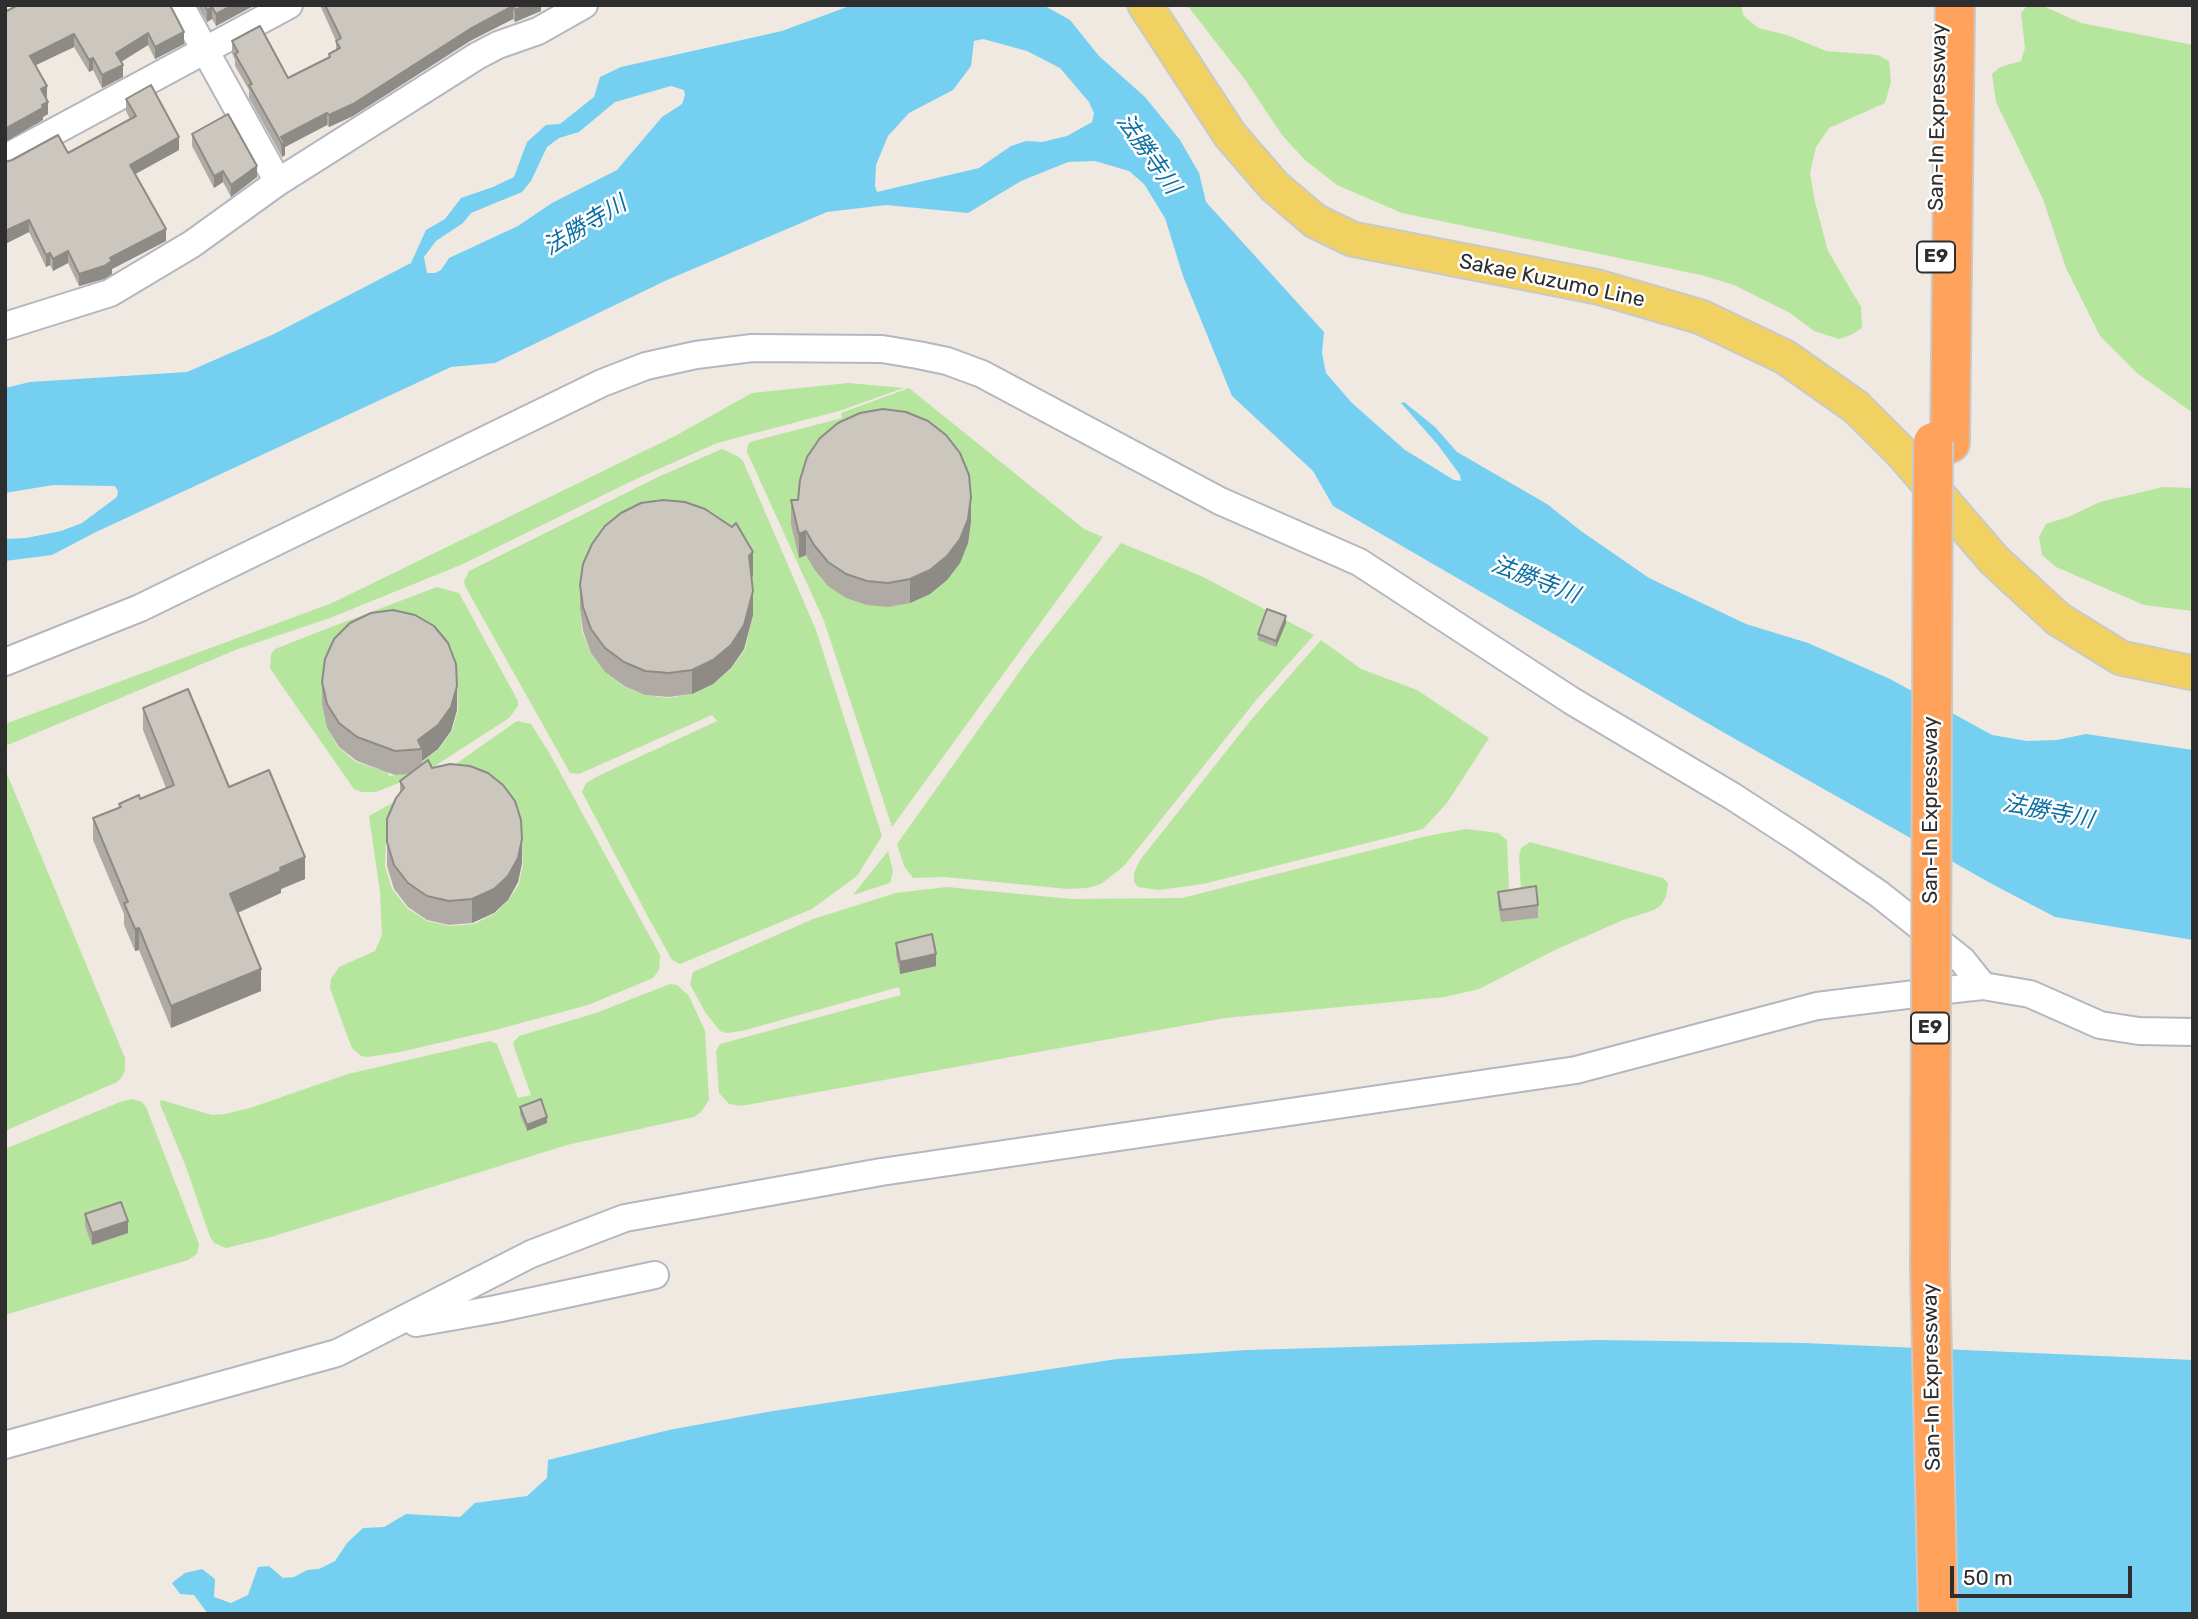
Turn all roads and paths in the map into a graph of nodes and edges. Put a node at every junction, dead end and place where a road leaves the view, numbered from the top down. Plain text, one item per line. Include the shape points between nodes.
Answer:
1 (180, 5) edge
2 (289, 5) edge
3 (584, 5) edge
4 (1145, 5) edge
5 (1940, 5) edge
6 (1955, 5) edge
7 (553, 13) edge
8 (205, 51) junction
9 (1946, 73) junction
10 (5, 158) edge
11 (278, 183) junction
12 (5, 326) edge
13 (1941, 442) junction
14 (5, 662) edge
15 (2193, 673) edge
16 (1983, 986) junction
17 (2193, 1032) edge
18 (655, 1275) dead end
19 (389, 1327) junction
20 (5, 1445) edge
21 (1938, 1614) edge
22 (1951, 1614) edge

1 - 8 street
2 - 8 street
3 - 7 street
4 - 15 main road, Sakae Kuzumo Line via 1230,135 1274,186 1315,221 1352,239 1598,287 1701,317 1785,357 1856,407 1994,560 2058,619 2121,658
5 - 9 highway, San-In Expressway / E9
6 - 9 highway, San-In Expressway / E9
7 - 11 street via 538,32 477,55
8 - 10 street
8 - 11 street
9 - 13 highway, San-In Expressway / E9
11 - 12 street via 192,244 110,293
13 - 21 highway, San-In Expressway / E9, bridge via 1930,1267
13 - 22 highway, San-In Expressway / E9
14 - 16 street via 140,608 646,366 752,348 882,349 947,361 982,374 1220,501 1359,562 1572,701 1800,840 1879,894 1962,960
16 - 17 street via 2030,994 2100,1025
16 - 19 street via 1817,1006 1576,1070 881,1172 625,1218 531,1254
18 - 19 street
19 - 20 street via 337,1353

